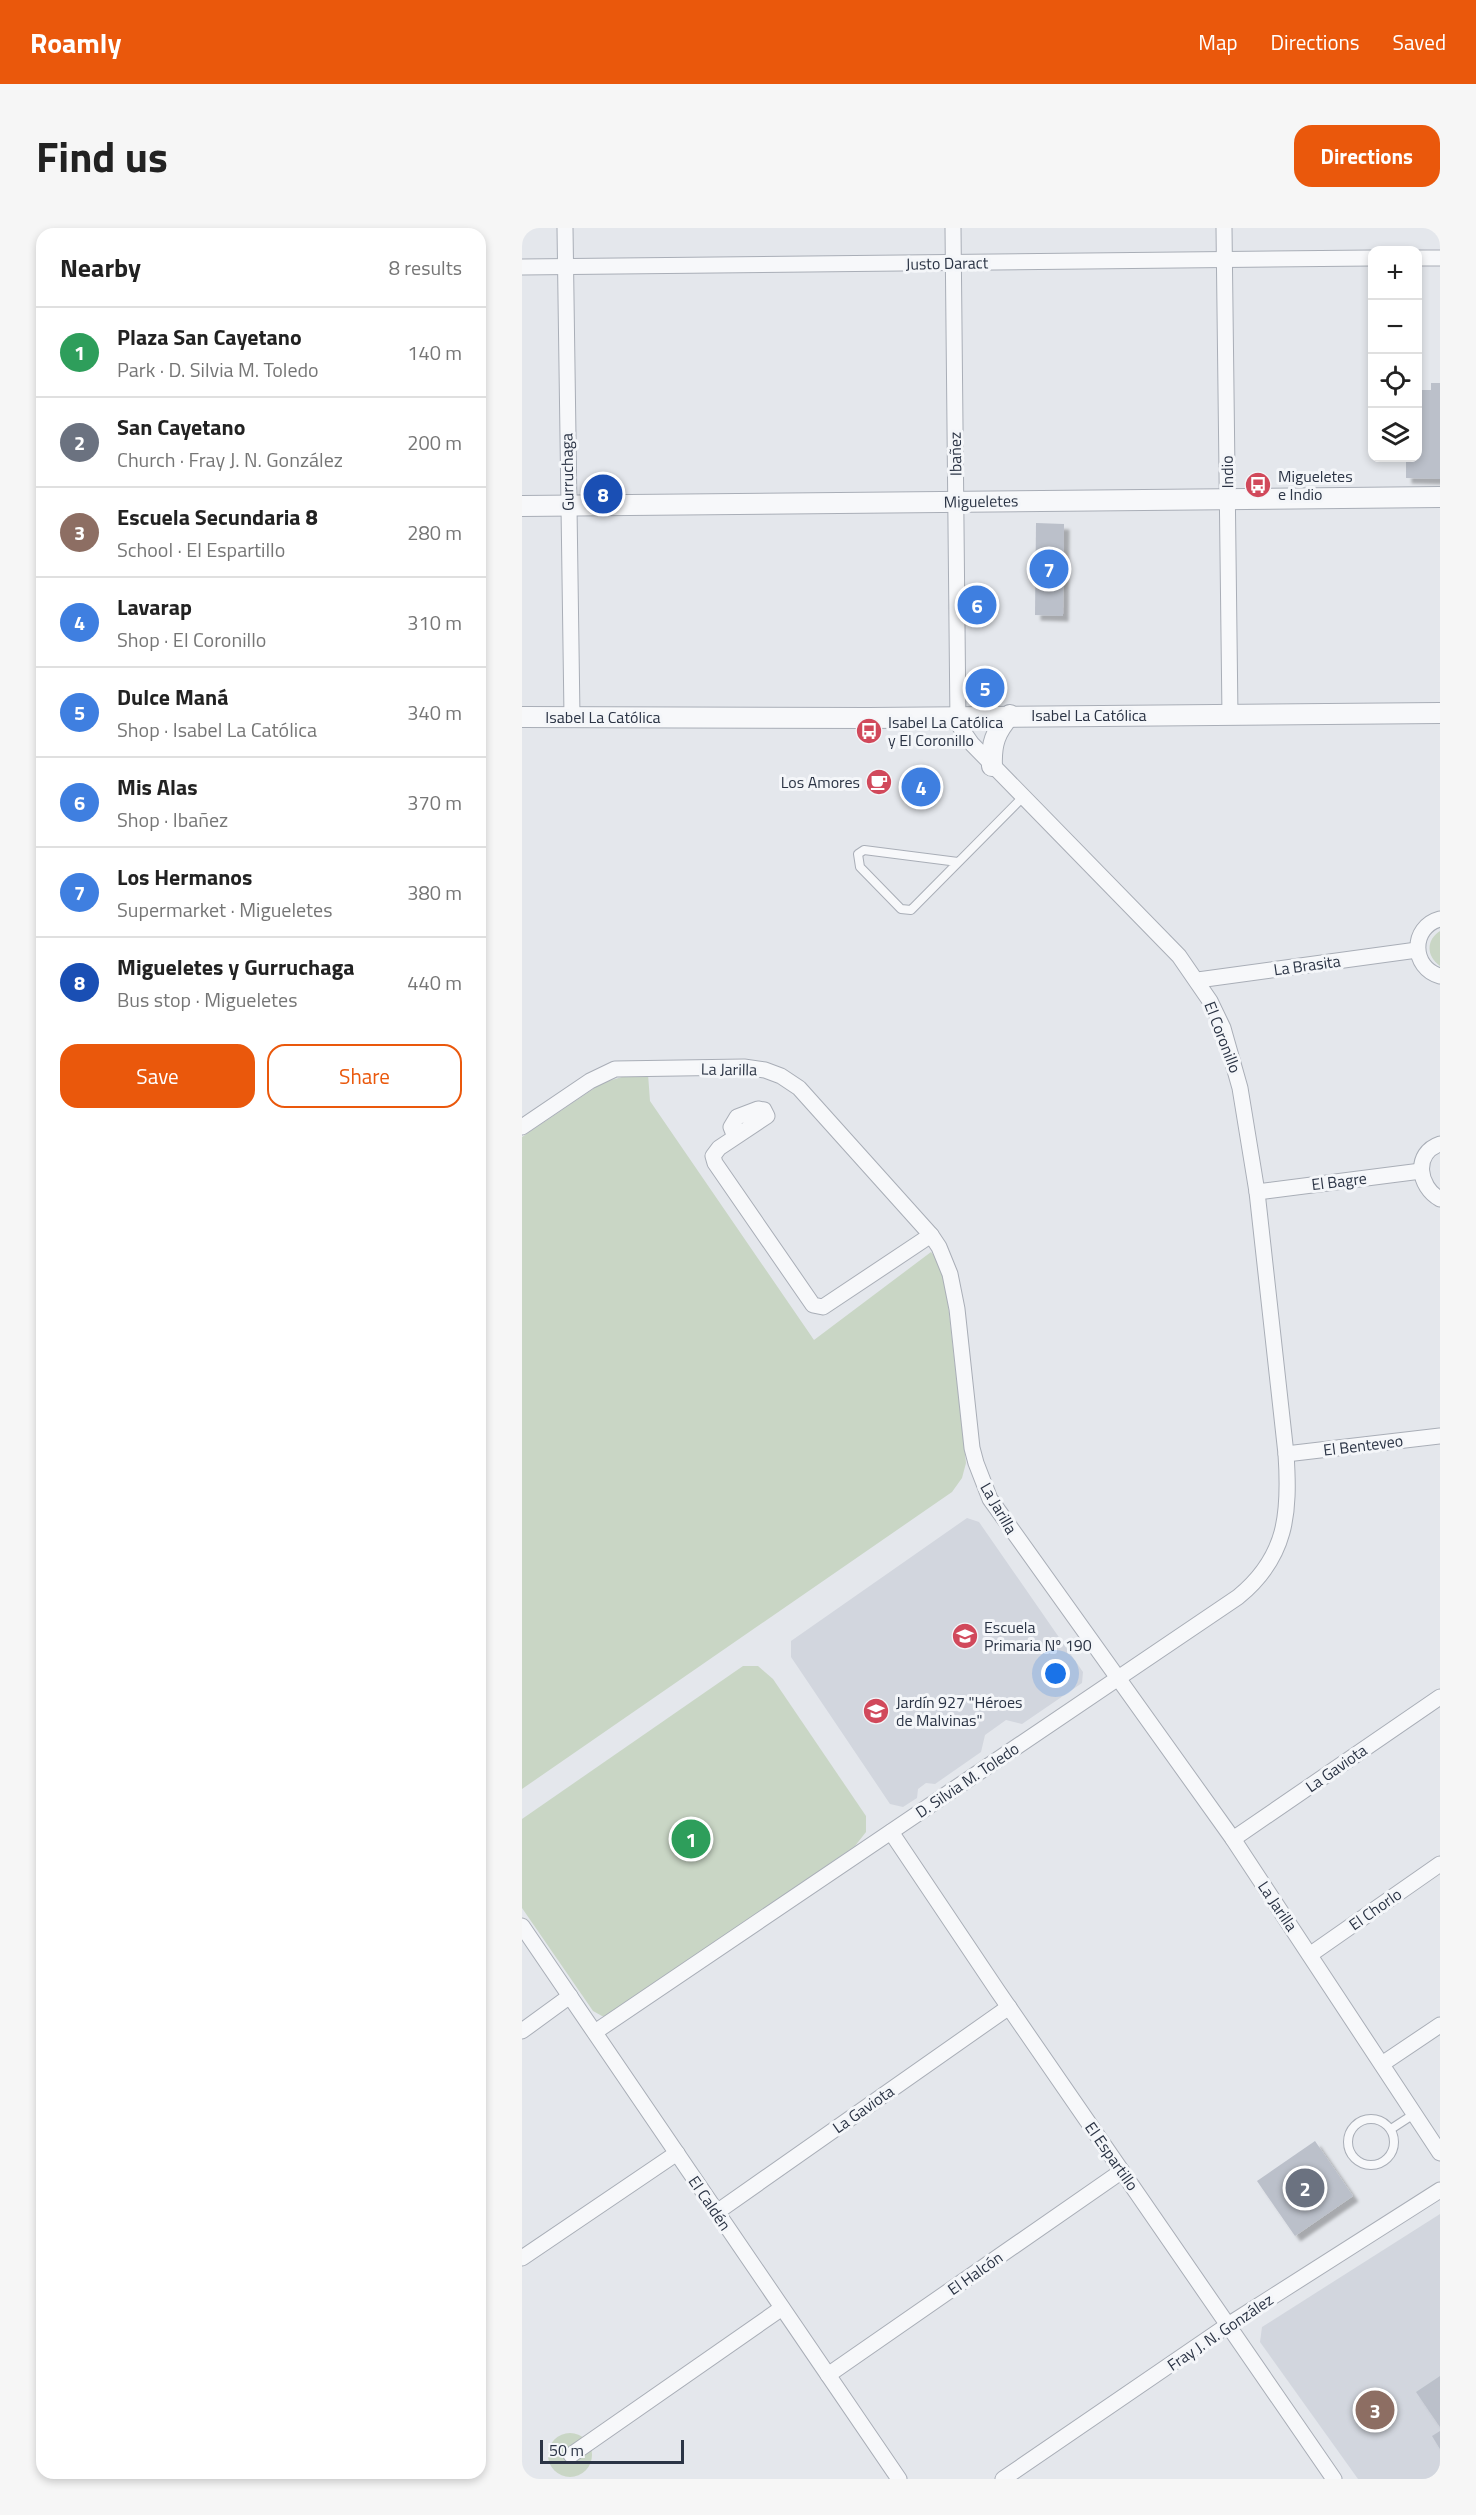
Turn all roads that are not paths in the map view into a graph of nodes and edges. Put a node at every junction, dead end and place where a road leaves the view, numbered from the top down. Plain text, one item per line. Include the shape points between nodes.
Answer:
1 (565, 228) edge
2 (952, 228) edge
3 (1224, 228) edge
4 (1224, 258) junction
5 (1368, 258) edge
6 (1422, 258) edge
7 (1440, 258) edge
8 (953, 263) junction
9 (564, 266) junction
10 (522, 267) edge
11 (1440, 497) edge
12 (1228, 498) junction
13 (956, 501) junction
14 (522, 506) edge
15 (567, 506) junction
16 (1440, 712) edge
17 (957, 715) junction
18 (1010, 715) junction
19 (572, 716) junction
20 (1230, 716) junction
21 (522, 717) edge
22 (992, 766) junction
23 (1023, 797) junction
24 (958, 862) junction
25 (1440, 919) edge
26 (1417, 950) junction
27 (1440, 976) edge
28 (1198, 980) junction
29 (522, 1127) edge
30 (735, 1137) dead end
31 (1440, 1143) edge
32 (1421, 1171) junction
33 (1257, 1192) junction
34 (1440, 1198) edge
35 (931, 1235) junction
36 (1440, 1436) edge
37 (1286, 1454) junction
38 (1119, 1677) junction
39 (1440, 1697) edge
40 (891, 1832) junction
41 (1233, 1839) junction
42 (1440, 1864) edge
43 (522, 1926) edge
44 (1311, 1954) junction
45 (570, 1996) junction
46 (1009, 2007) junction
47 (1440, 2025) edge
48 (522, 2031) edge
49 (595, 2032) junction
50 (1382, 2064) junction
51 (1414, 2114) junction
52 (1390, 2129) junction
53 (677, 2153) junction
54 (1440, 2153) edge
55 (1122, 2171) junction
56 (1440, 2190) edge
57 (717, 2212) junction
58 (522, 2258) edge
59 (782, 2308) junction
60 (1228, 2325) junction
61 (828, 2375) junction
62 (571, 2455) dead end
63 (899, 2479) edge
64 (1003, 2479) edge
65 (1334, 2479) edge

1 - 9 street, Gurruchaga
2 - 8 street, Ibañez
3 - 4 street, Indio
4 - 5 street, Justo Daract
4 - 8 street, Justo Daract
4 - 12 street, Indio
6 - 7 street
8 - 9 street, Justo Daract
8 - 13 street, Ibañez
9 - 10 street, Justo Daract
9 - 15 street, Gurruchaga
11 - 12 street, Migueletes
12 - 13 street, Migueletes
12 - 20 street, Indio
13 - 15 street, Migueletes
13 - 17 street, Ibañez
14 - 15 street, Migueletes
15 - 19 street, Gurruchaga
16 - 20 street, Isabel La Católica
17 - 18 street, Isabel La Católica
17 - 19 street, Isabel La Católica
17 - 22 street, El Coronillo via 963,734
18 - 20 street, Isabel La Católica
18 - 22 street via 997,729 991,747
19 - 21 street, Isabel La Católica
22 - 23 street, El Coronillo
23 - 24 lane
23 - 28 street, El Coronillo
24 - 24 lane via 911,910 901,909 860,867 858,854 864,850
25 - 26 street via 1421,932
26 - 27 street via 1425,968
26 - 28 street, La Brasita
28 - 33 street, El Coronillo via 1223,1028 1234,1062
29 - 35 street, La Jarilla via 590,1081 615,1069 765,1070 799,1088
30 - 35 street via 719,1148 713,1156 715,1163 813,1305 823,1306
31 - 32 street via 1427,1152
32 - 33 street, El Bagre
32 - 34 street via 1426,1188
33 - 37 street, El Coronillo
35 - 38 street, La Jarilla via 950,1274 972,1448 983,1483 1002,1519
36 - 37 street, El Benteveo
37 - 38 street, D. Silvia M. Toledo via 1286,1517 1268,1567 1238,1597
38 - 40 street, D. Silvia M. Toledo
38 - 41 street, La Jarilla
39 - 41 street, La Gaviota
40 - 46 street, El Espartillo
40 - 49 street, D. Silvia M. Toledo
41 - 44 street, La Jarilla
42 - 44 street, El Chorlo
43 - 45 street, El Caldén
44 - 50 street, La Jarilla
45 - 48 street
45 - 49 street, El Caldén
46 - 55 street, El Espartillo
46 - 57 street, La Gaviota
47 - 50 street
49 - 53 street, El Caldén
50 - 51 street, La Jarilla
51 - 52 lane
51 - 54 street, La Jarilla
52 - 52 lane via 1378,2120 1355,2125 1347,2139 1351,2155 1370,2166 1384,2162 1393,2150
53 - 57 street, El Caldén
53 - 58 street
55 - 60 street, El Espartillo
55 - 61 street, El Halcón
56 - 60 street, Fray J. N. González
57 - 59 street, El Caldén
59 - 61 street, El Caldén
59 - 62 street
60 - 64 street, Fray J. N. González
60 - 65 street, El Espartillo
61 - 63 street, El Caldén

